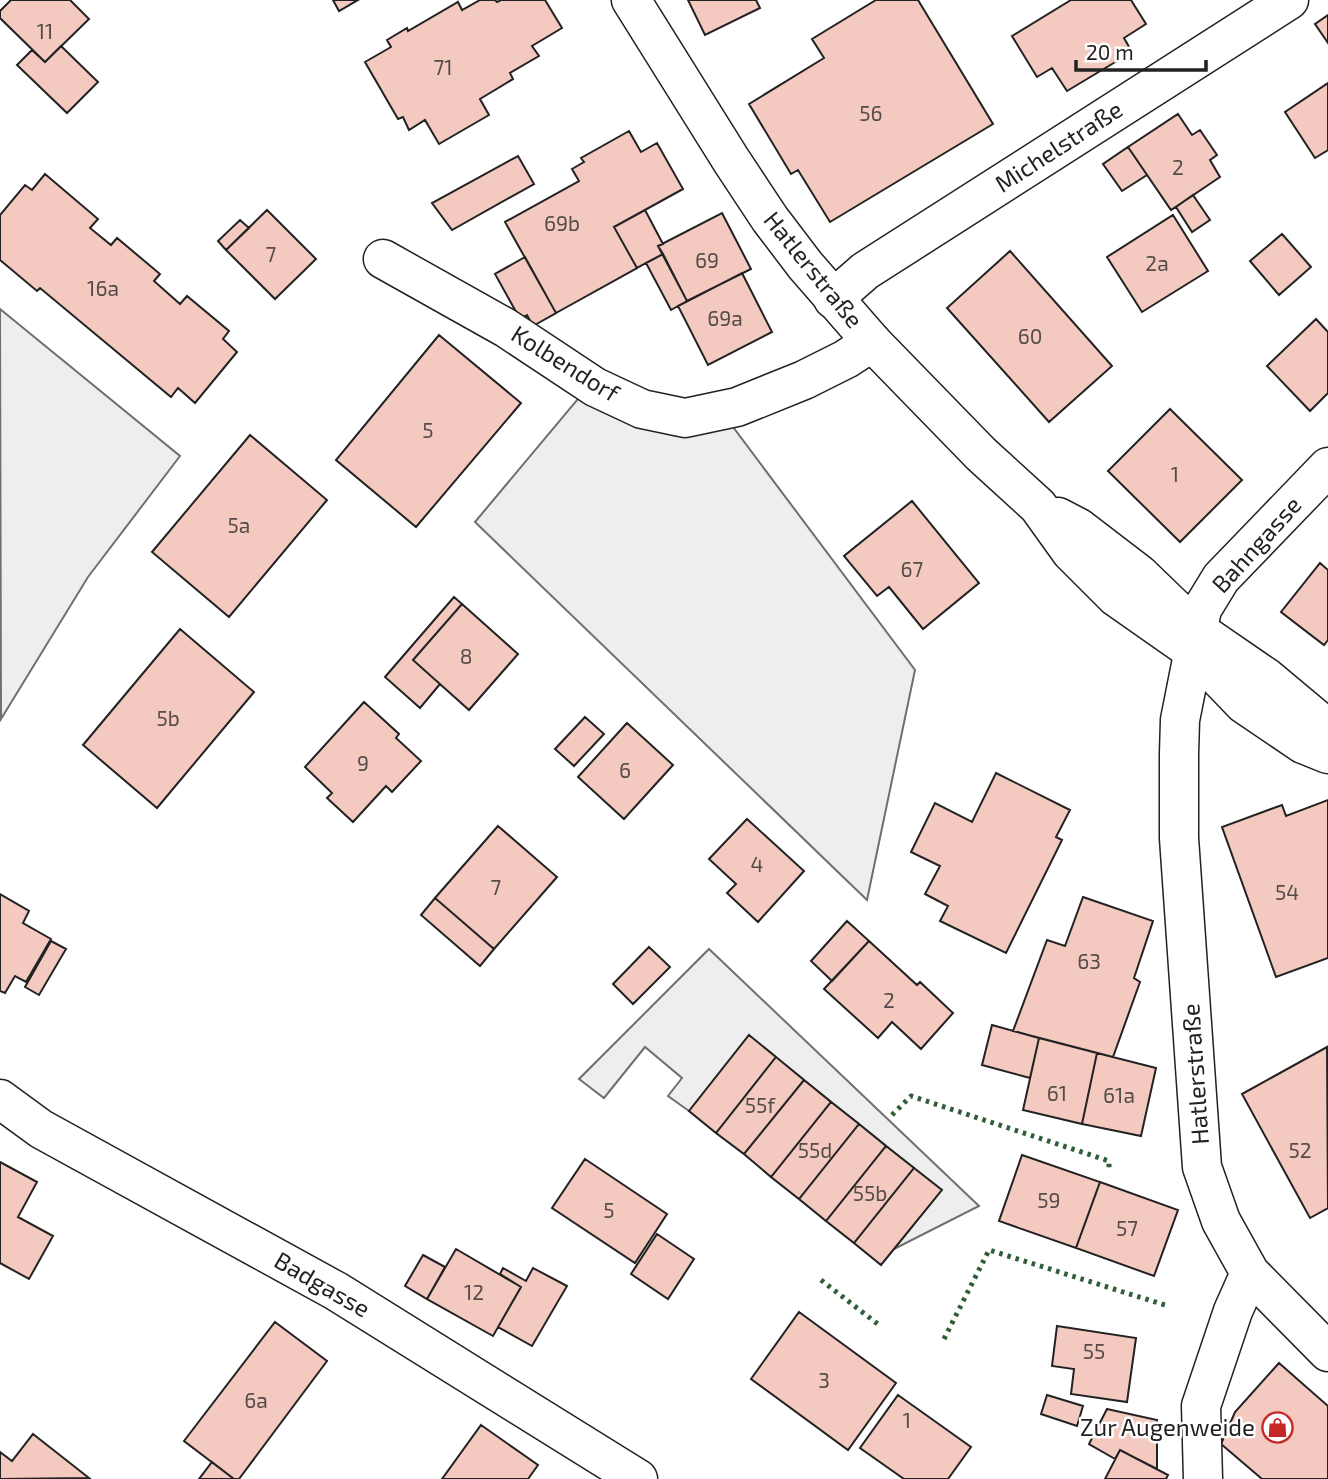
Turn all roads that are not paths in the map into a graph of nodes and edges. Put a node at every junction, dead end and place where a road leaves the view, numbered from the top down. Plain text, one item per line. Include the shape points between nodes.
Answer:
1 (631, 0) edge
2 (1289, 0) edge
3 (383, 259) dead end
4 (833, 299) junction
5 (872, 342) junction
6 (1328, 467) edge
7 (1195, 640) junction
8 (1328, 729) edge
9 (1328, 754) edge
10 (0, 1099) edge
11 (1250, 1273) junction
12 (1328, 1352) edge
13 (632, 1477) edge
14 (1203, 1479) edge

1 - 4 street, Hatlerstraße via 764,209
2 - 4 street, Michelstraße via 865,271
3 - 5 street, Kolbendorf via 506,328 595,387 642,409 685,418 737,407 804,380
4 - 5 street, Hatlerstraße
5 - 7 street, Hatlerstraße via 1038,506 1100,583 1116,597
6 - 7 street, Bahngasse via 1221,578 1202,609
7 - 8 street via 1268,678
7 - 9 street via 1244,704 1303,744
7 - 11 street, Hatlerstraße via 1180,720 1179,838 1202,1167 1221,1222
10 - 13 street, Badgasse via 41,1129 336,1291
11 - 12 street, Hatlerstraße
11 - 14 street via 1201,1406

